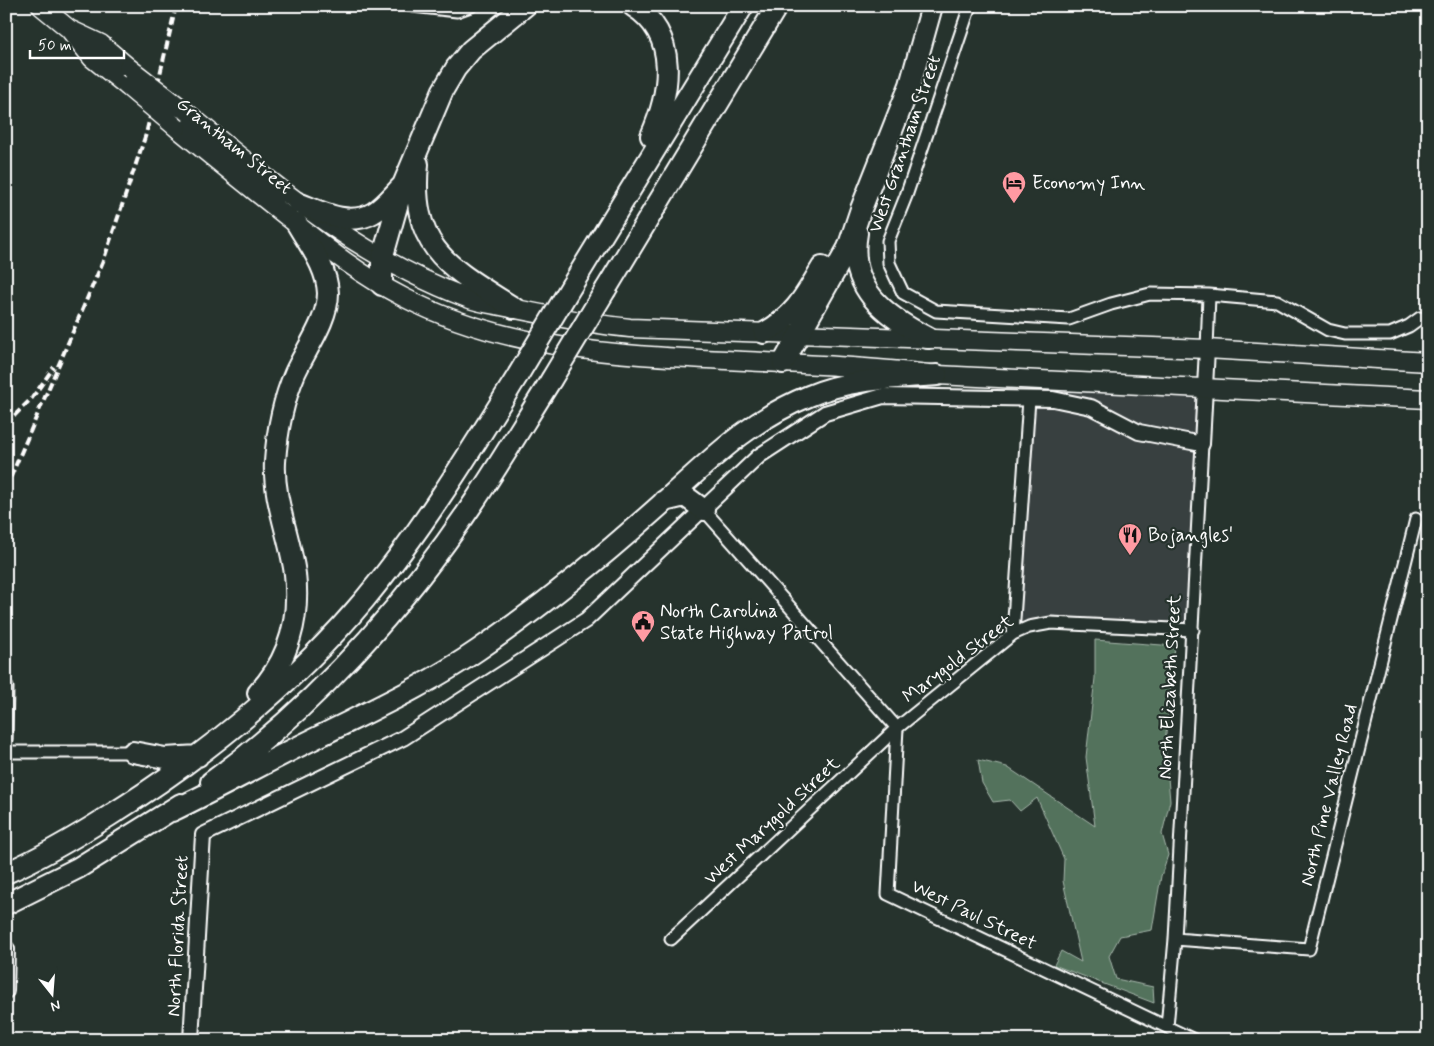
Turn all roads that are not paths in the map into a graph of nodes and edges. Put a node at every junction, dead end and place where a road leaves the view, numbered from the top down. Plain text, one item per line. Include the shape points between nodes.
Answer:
1 (41, 6) edge
2 (412, 6) edge
3 (541, 6) edge
4 (633, 6) edge
5 (743, 6) edge
6 (777, 6) edge
7 (970, 6) edge
8 (468, 7) edge
9 (931, 8) edge
10 (520, 10) edge
11 (69, 29) junction
12 (419, 151) junction
13 (636, 180) junction
14 (403, 185) junction
15 (298, 203) junction
16 (860, 209) junction
17 (297, 224) junction
18 (382, 260) junction
19 (382, 286) junction
20 (1209, 295) junction
21 (514, 308) junction
22 (1420, 318) dead end
23 (764, 333) junction
24 (801, 334) junction
25 (928, 338) junction
26 (1207, 349) junction
27 (1428, 362) edge
28 (783, 363) junction
29 (937, 375) junction
30 (1206, 388) junction
31 (1029, 399) junction
32 (1428, 399) edge
33 (1202, 444) junction
34 (664, 501) junction
35 (704, 510) junction
36 (1416, 519) dead end
37 (1193, 630) junction
38 (1013, 634) junction
39 (7, 688) edge
40 (897, 728) junction
41 (232, 729) junction
42 (6, 739) edge
43 (6, 752) edge
44 (133, 752) junction
45 (198, 756) junction
46 (141, 796) junction
47 (172, 811) junction
48 (6, 873) edge
49 (6, 904) edge
50 (671, 939) dead end
51 (1175, 939) junction
52 (8, 949) dead end
53 (6, 991) edge
54 (1166, 1027) junction
55 (191, 1040) edge
56 (1194, 1040) edge

1 - 11 main road, Grantham Street
2 - 8 street via 456,11
3 - 10 highway
4 - 13 highway via 655,28 668,73 664,104
5 - 13 highway
6 - 47 highway, bridge via 475,502 408,592 315,694 220,776
7 - 20 street, West Grantham Street via 888,241 889,263 903,293 936,311 1069,319 1150,294
9 - 16 highway via 907,94
10 - 12 highway via 483,39 456,68 432,115
11 - 15 main road, Grantham Street, bridge via 101,44
11 - 17 main road, Grantham Street, bridge via 92,58
12 - 14 highway
12 - 21 highway via 418,212 431,242 458,271
13 - 41 highway, bridge via 454,478 364,600 323,644
14 - 15 highway via 374,213 355,218 328,215
14 - 18 highway
15 - 18 main road, Grantham Street
16 - 23 highway via 799,306 782,324
16 - 24 highway via 848,248
16 - 25 highway via 856,257 868,291 887,314
17 - 19 main road, Grantham Street
17 - 41 highway via 324,273 328,296 320,323 287,393 276,448 276,484 295,572 295,618 280,662
18 - 19 highway
18 - 21 main road, Grantham Street via 468,299
19 - 28 main road, Grantham Street via 459,322 548,345 640,356
20 - 22 street, West Grantham Street via 1277,301 1328,330 1345,334 1390,334
20 - 26 street
21 - 23 main road, Grantham Street via 599,325
23 - 24 main road, Grantham Street
24 - 25 main road, Grantham Street
24 - 28 highway
25 - 26 main road, Grantham Street
26 - 27 main road, Grantham Street
26 - 30 street, North Elizabeth Street
28 - 29 main road, Grantham Street via 883,368
29 - 30 main road, Grantham Street
29 - 34 highway via 868,380 838,386 782,408 735,437
30 - 32 main road, Grantham Street
30 - 33 street, North Elizabeth Street
31 - 33 street via 1052,399 1091,406 1139,432
31 - 35 street via 883,396 825,414 759,456
31 - 38 street
33 - 37 street, North Elizabeth Street
34 - 35 highway via 685,496
34 - 47 highway via 526,616 476,652 424,684
35 - 40 street
35 - 55 street, North Florida Street via 586,620 403,738 202,835
36 - 51 street, North Pine Valley Road via 1309,949
37 - 38 street, Marygold Street via 1051,623
37 - 51 street, North Elizabeth Street
38 - 40 street, Marygold Street
39 - 42 street
40 - 50 street, West Marygold Street
40 - 54 street, West Paul Street via 888,894
41 - 45 highway
43 - 44 street
44 - 45 highway via 165,758
44 - 46 highway via 143,759 146,767
45 - 46 highway
46 - 48 highway via 56,848
47 - 49 highway via 78,868
51 - 54 street, North Elizabeth Street
52 - 53 street
54 - 56 street

